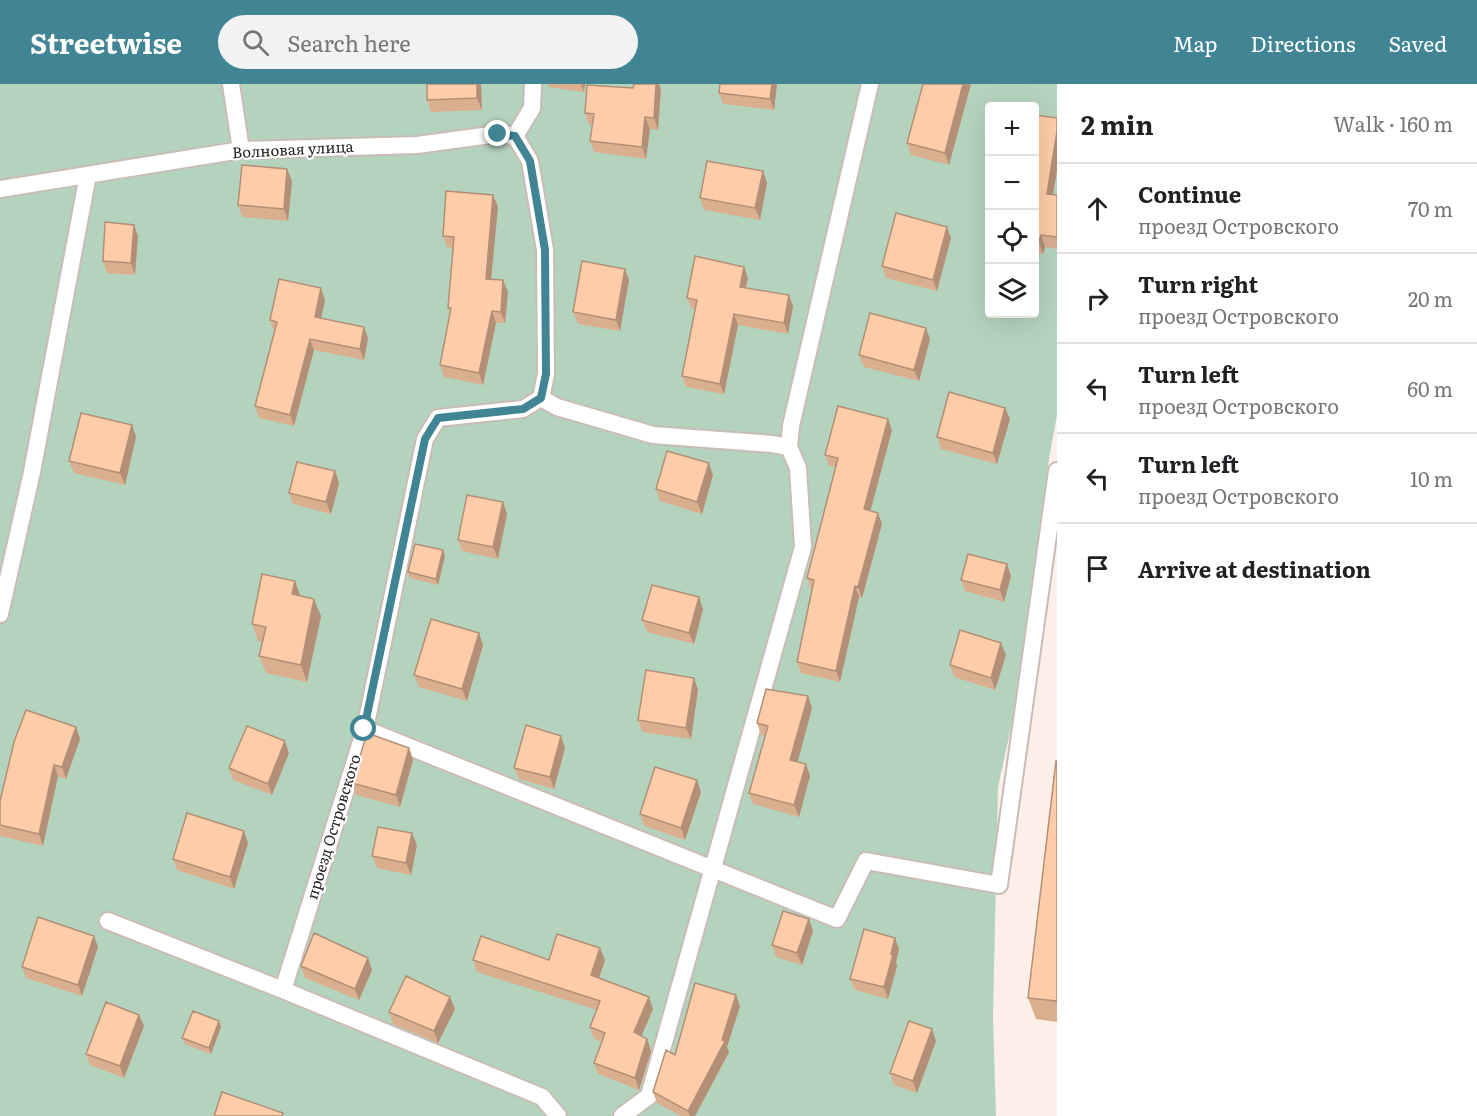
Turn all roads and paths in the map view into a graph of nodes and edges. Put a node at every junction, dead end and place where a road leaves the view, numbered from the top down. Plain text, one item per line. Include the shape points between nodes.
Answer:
1 (231, 84) edge
2 (533, 84) edge
3 (870, 84) edge
4 (515, 136) junction
5 (241, 150) junction
6 (88, 175) junction
7 (0, 189) edge
8 (541, 398) junction
9 (789, 447) junction
10 (1057, 471) edge
11 (0, 614) edge
12 (364, 729) junction
13 (714, 870) junction
14 (108, 921) dead end
15 (283, 990) junction
16 (558, 1116) edge
17 (622, 1116) edge

1 - 5 lane
2 - 4 lane via 532,108
3 - 9 lane
4 - 5 lane, Волновая улица via 498,134 417,145
4 - 8 lane via 530,161 545,250 546,374
5 - 6 lane, Волновая улица
6 - 7 lane, Волновая улица
6 - 11 lane via 32,472
8 - 9 lane via 557,407 653,435
8 - 12 lane, проезд Островского via 523,409 438,418 425,439
9 - 13 lane via 798,468 803,547
10 - 13 lane via 999,885 866,861 837,919
12 - 13 lane
12 - 15 lane, проезд Островского
13 - 17 lane via 649,1096
14 - 15 lane
15 - 16 lane via 542,1097

